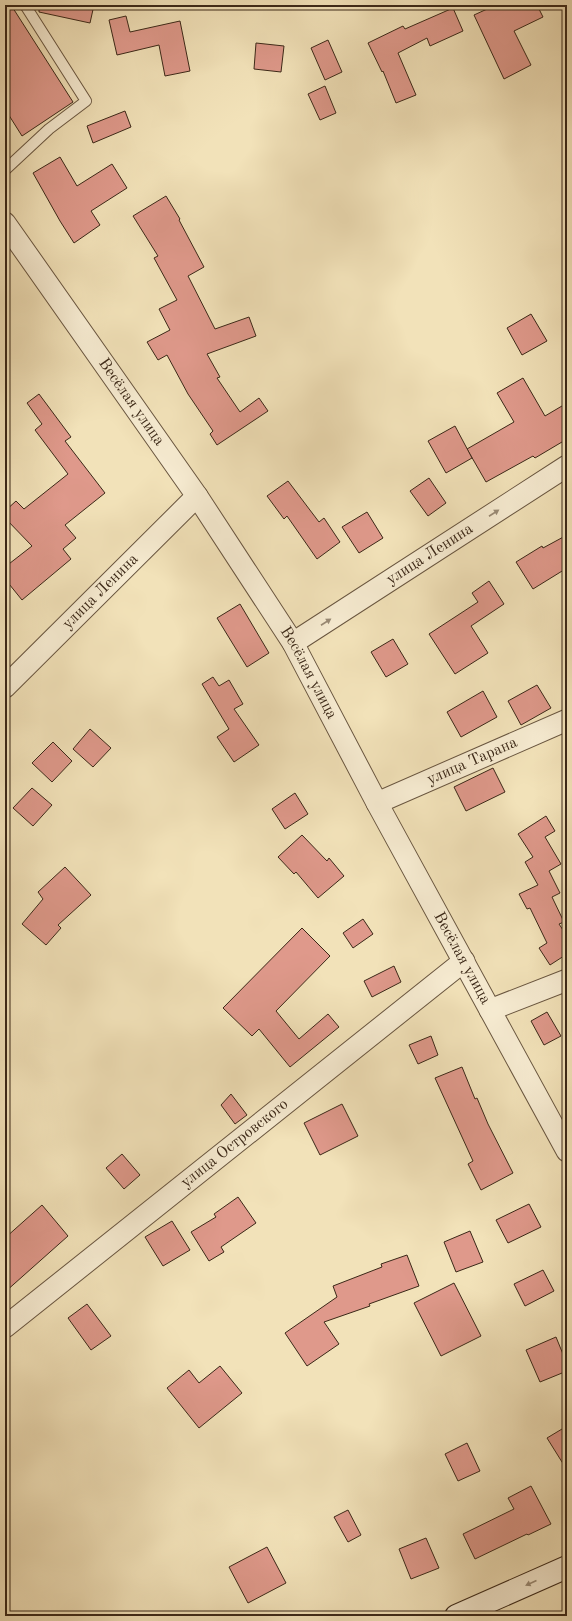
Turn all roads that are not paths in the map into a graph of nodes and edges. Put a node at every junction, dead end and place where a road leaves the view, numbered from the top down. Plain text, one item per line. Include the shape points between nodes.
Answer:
1 (25, 5) edge
2 (5, 170) edge
3 (5, 223) edge
4 (567, 466) edge
5 (197, 496) junction
6 (293, 644) junction
7 (5, 687) edge
8 (567, 720) edge
9 (377, 803) junction
10 (464, 961) junction
11 (567, 980) edge
12 (490, 1010) junction
13 (567, 1151) edge
14 (5, 1326) edge
15 (567, 1567) edge
16 (456, 1616) edge

1 - 2 lane via 86,101 49,129
3 - 5 street, Весёлая улица
6 -> 4 street, улица Ленина
5 - 6 street, Весёлая улица
5 - 7 street, улица Ленина
6 - 9 street, Весёлая улица
8 - 9 street, улица Тарана
9 - 10 street, Весёлая улица
10 - 12 street, Весёлая улица
10 - 14 street, улица Островского
11 - 12 street
12 - 13 street, Весёлая улица
15 -> 16 main road

